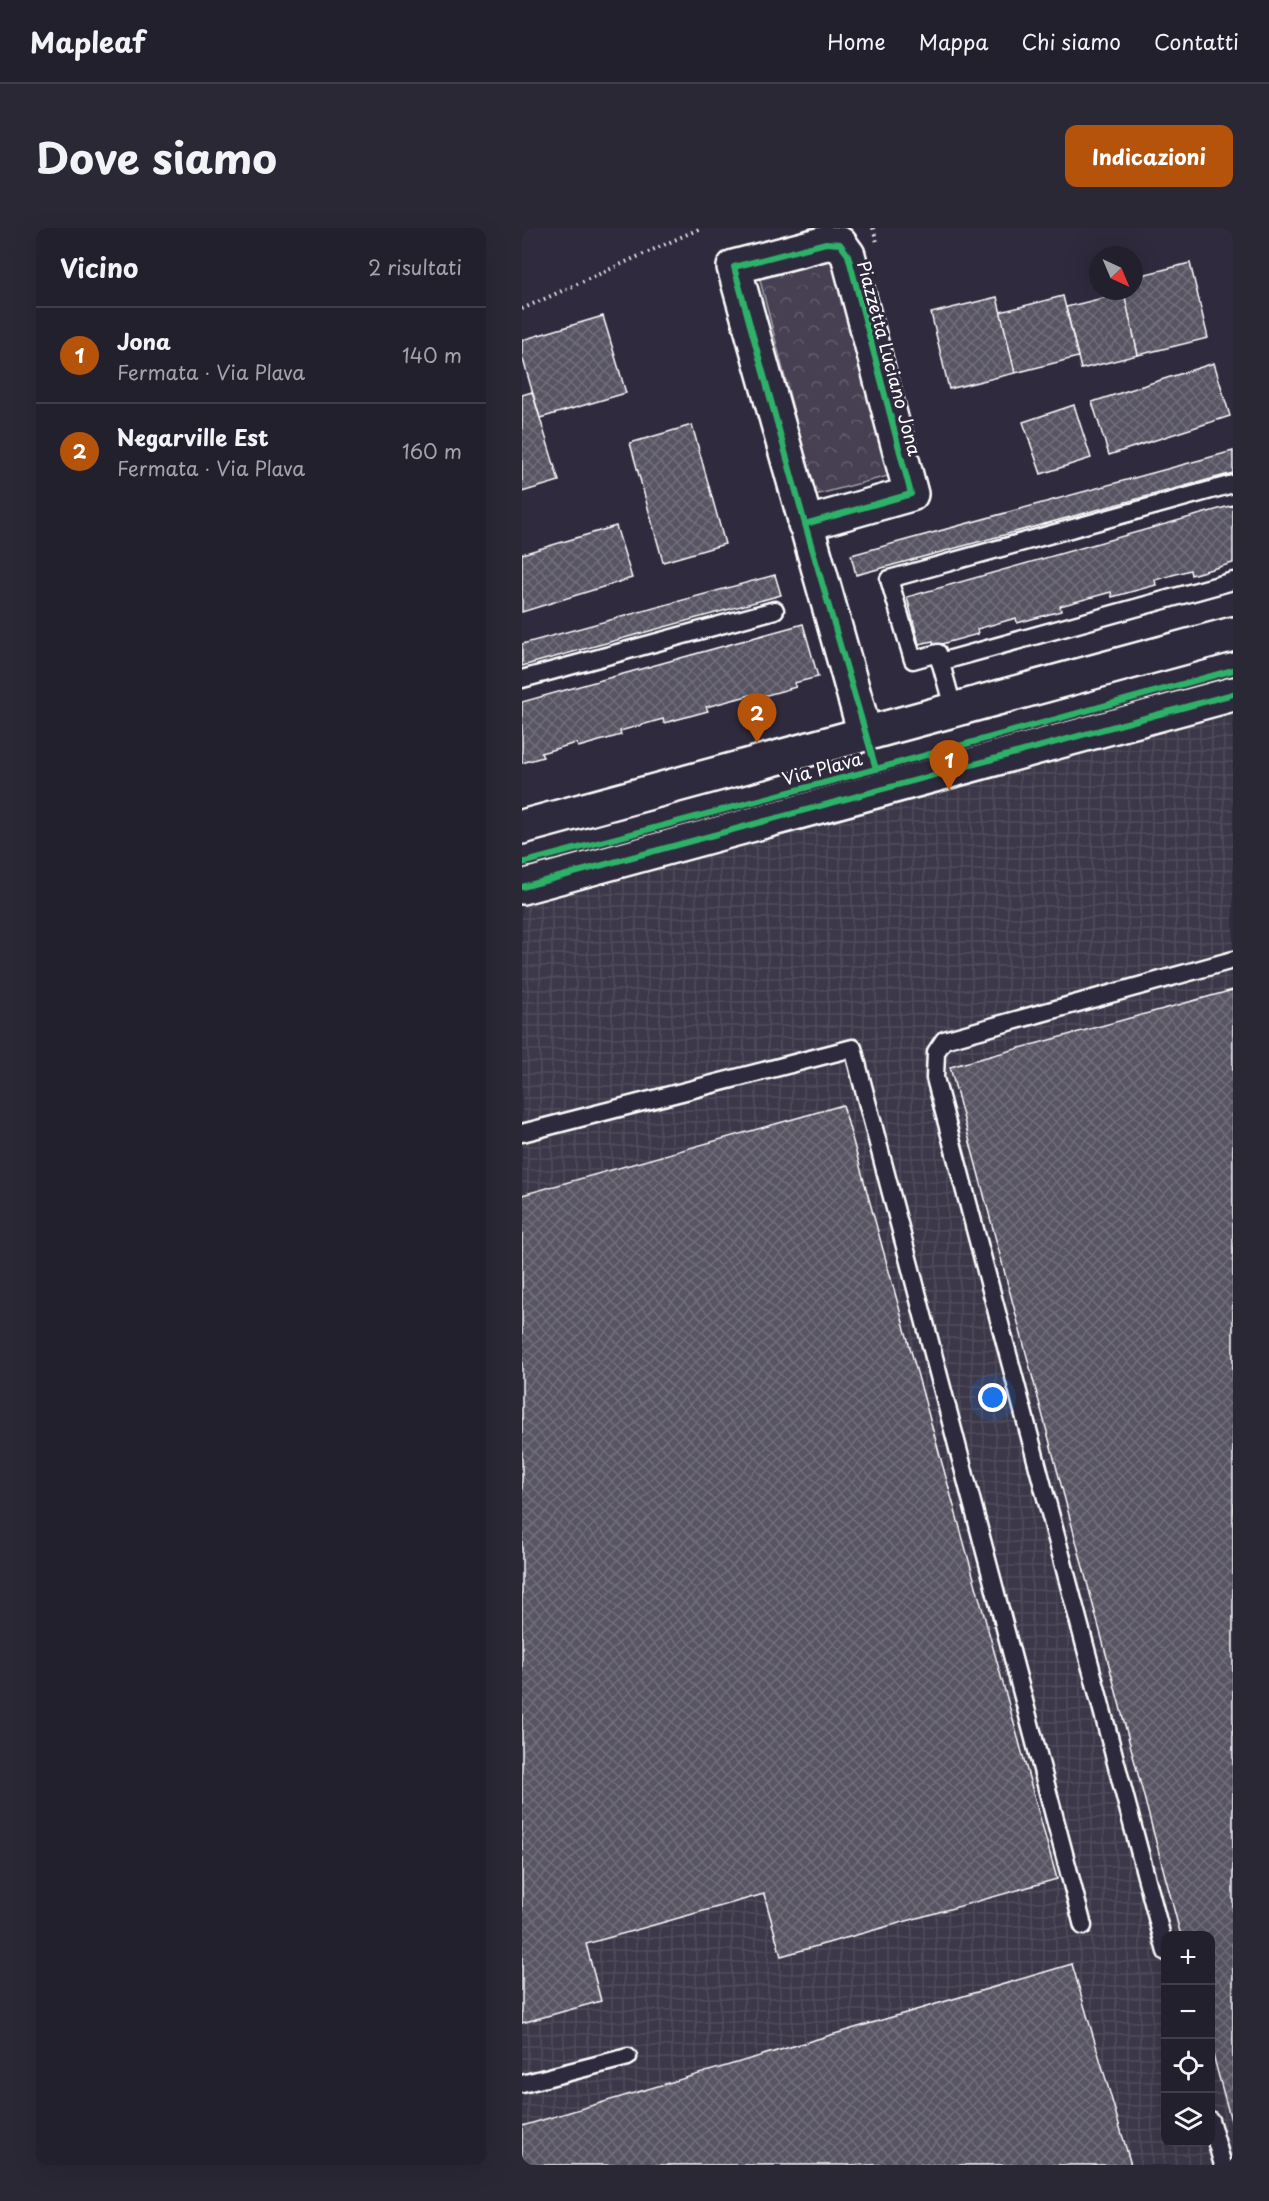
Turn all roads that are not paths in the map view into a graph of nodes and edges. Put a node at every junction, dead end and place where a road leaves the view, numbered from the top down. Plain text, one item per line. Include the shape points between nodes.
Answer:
1 (1233, 484) edge
2 (805, 524) junction
3 (1233, 581) edge
4 (775, 610) dead end
5 (1233, 634) edge
6 (940, 662) junction
7 (522, 679) edge
8 (1233, 694) edge
9 (954, 711) junction
10 (865, 734) junction
11 (522, 827) edge
12 (522, 887) edge
13 (1233, 960) edge
14 (522, 1133) edge
15 (1083, 1926) dead end
16 (1161, 1933) edge
17 (628, 2057) dead end
18 (522, 2084) edge
19 (1215, 2137) edge
20 (1223, 2165) edge

1 - 6 lane via 889,579 913,660 938,653
2 - 2 street, Piazzetta Luciano Jona via 911,494 848,255 840,244 826,243 734,267
2 - 10 street, Piazzetta Luciano Jona
3 - 6 lane
4 - 7 lane
5 - 9 street, Via Plava
6 - 9 lane
8 - 12 street, Via Plava
9 - 10 street, Via Plava
10 - 11 street, Via Plava
13 - 16 lane via 944,1040 936,1052 935,1078
14 - 15 lane via 853,1048
17 - 18 lane
19 - 20 lane

